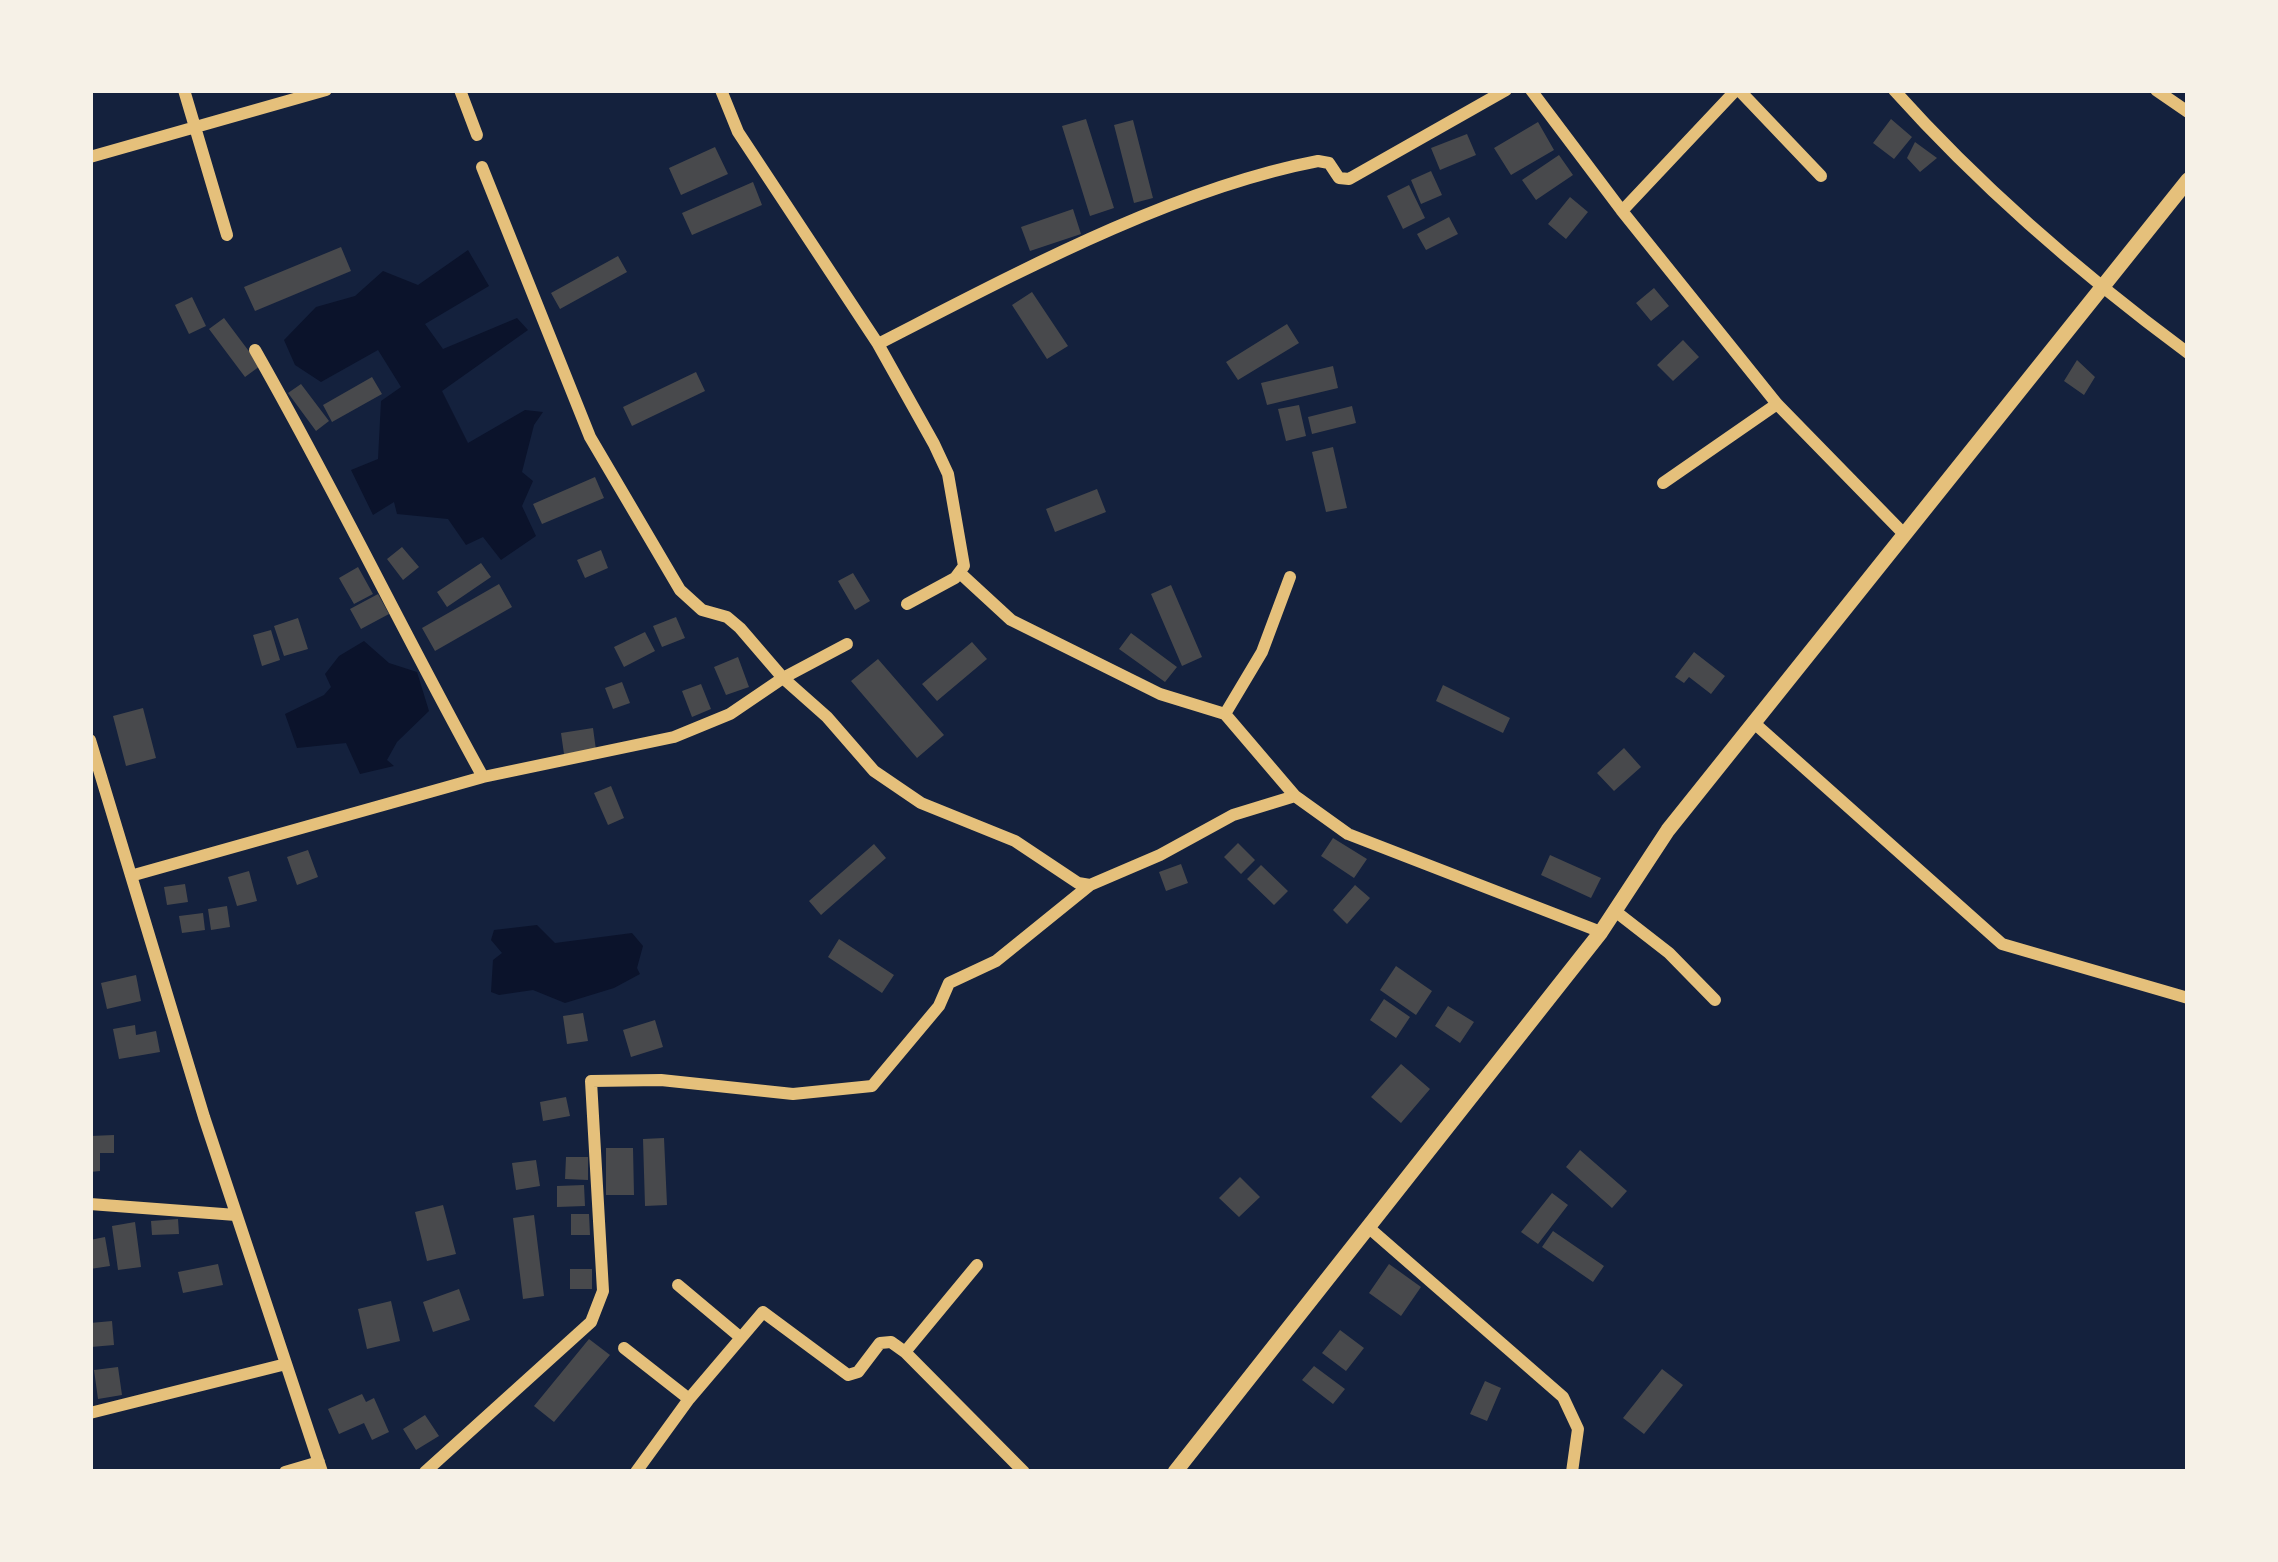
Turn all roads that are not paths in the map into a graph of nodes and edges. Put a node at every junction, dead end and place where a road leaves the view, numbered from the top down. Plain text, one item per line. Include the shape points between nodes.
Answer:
1 (184, 90) edge
2 (326, 90) edge
3 (460, 90) edge
4 (721, 90) edge
5 (1506, 90) edge
6 (1531, 90) edge
7 (1738, 90) edge
8 (1894, 90) edge
9 (2156, 90) edge
10 (2188, 112) edge
11 (195, 127) junction
12 (478, 135) dead end
13 (90, 157) edge
14 (482, 167) dead end
15 (1821, 176) dead end
16 (2188, 180) edge
17 (1622, 212) junction
18 (227, 235) dead end
19 (2102, 286) junction
20 (878, 344) junction
21 (254, 350) dead end
22 (2188, 353) edge
23 (1777, 404) junction
24 (1663, 483) dead end
25 (1903, 533) junction
26 (961, 574) junction
27 (1290, 577) dead end
28 (907, 604) dead end
29 (848, 644) dead end
30 (783, 678) junction
31 (1225, 714) junction
32 (1753, 722) junction
33 (90, 740) edge
34 (483, 777) junction
35 (1295, 796) junction
36 (134, 874) junction
37 (1090, 885) junction
38 (1615, 911) junction
39 (1601, 932) junction
40 (2188, 998) edge
41 (1715, 1000) dead end
42 (90, 1204) edge
43 (236, 1215) junction
44 (1368, 1227) junction
45 (977, 1265) dead end
46 (677, 1285) dead end
47 (740, 1337) junction
48 (624, 1348) dead end
49 (905, 1352) junction
50 (286, 1364) junction
51 (689, 1399) junction
52 (90, 1413) edge
53 (320, 1467) edge
54 (285, 1472) edge
55 (425, 1472) edge
56 (636, 1472) edge
57 (1024, 1472) edge
58 (1174, 1472) edge
59 (1572, 1472) edge

1 - 11 street
2 - 11 street
3 - 12 street
4 - 20 street via 738,132
5 - 20 street via 1349,179 1318,161 1182,202 1030,266
6 - 17 street
7 - 15 street
7 - 17 street
8 - 19 street
9 - 10 street
11 - 13 street
11 - 18 street
14 - 30 street via 590,437 680,590 740,628
16 - 19 street
17 - 23 street
19 - 22 street
19 - 25 street
20 - 26 street via 942,459
21 - 34 street
23 - 24 street
23 - 25 street
25 - 32 street
26 - 28 street
26 - 31 street via 1011,620 1160,694
27 - 31 street via 1262,652
29 - 30 street
30 - 34 street via 691,732
30 - 37 street via 874,771 921,803 1015,841
31 - 35 street
32 - 38 street
32 - 40 street via 2002,944
33 - 36 street
34 - 36 street
35 - 37 street via 1233,815
35 - 39 street via 1348,834
36 - 43 street
37 - 55 street via 996,961 950,983 872,1086 793,1094 591,1081 599,1308
38 - 39 street
38 - 41 street
39 - 44 street
42 - 43 street
43 - 50 street
44 - 58 street
44 - 59 street via 1563,1397 1578,1429
45 - 49 street
46 - 47 street
47 - 49 street via 769,1313 848,1375 883,1341
47 - 51 street
48 - 51 street
49 - 57 street
50 - 52 street
50 - 53 street
51 - 56 street
53 - 54 street

